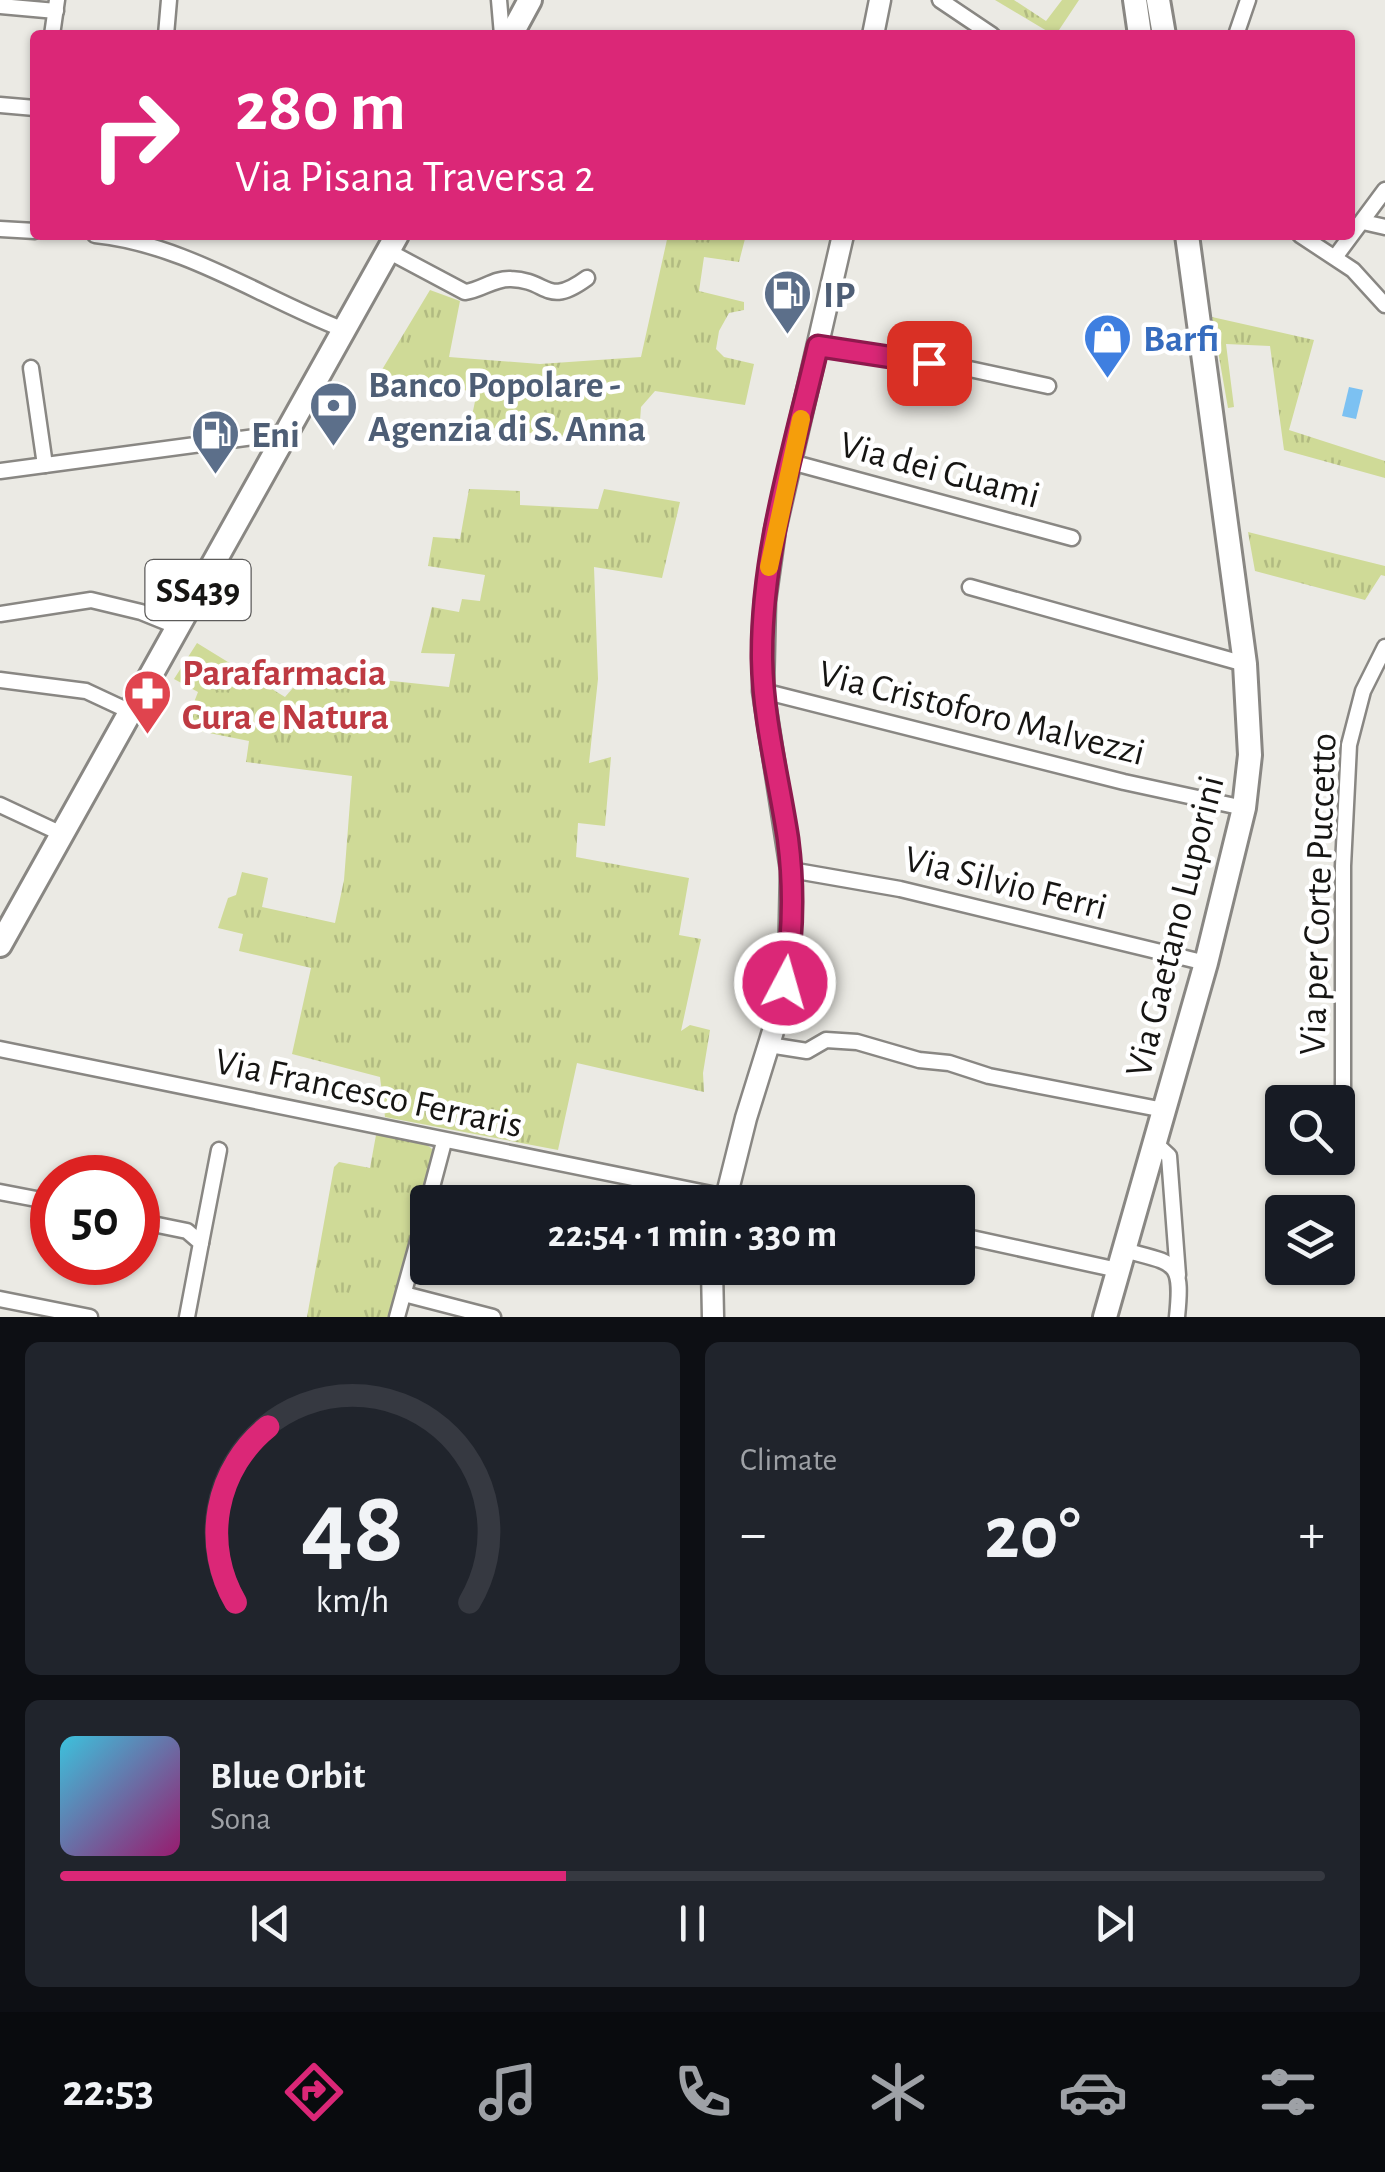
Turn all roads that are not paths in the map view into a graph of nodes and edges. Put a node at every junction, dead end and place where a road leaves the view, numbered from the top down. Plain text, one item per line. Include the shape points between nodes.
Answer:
1 (170, 0) edge
2 (499, 0) edge
3 (530, 0) edge
4 (866, 0) edge
5 (880, 0) edge
6 (940, 0) edge
7 (1134, 0) edge
8 (1158, 0) edge
9 (1248, 0) edge
10 (56, 5) edge
11 (0, 6) edge
12 (53, 30) edge
13 (167, 30) edge
14 (514, 30) edge
15 (516, 30) edge
16 (871, 30) edge
17 (873, 30) edge
18 (985, 30) edge
19 (1139, 30) edge
20 (1163, 30) edge
21 (1238, 30) edge
22 (0, 105) edge
23 (30, 108) edge
24 (1385, 190) edge
25 (1364, 222) junction
26 (1385, 227) edge
27 (0, 228) edge
28 (30, 231) edge
29 (1355, 233) edge
30 (138, 240) edge
31 (841, 240) edge
32 (1176, 240) edge
33 (1187, 240) edge
34 (1309, 240) edge
35 (1349, 240) edge
36 (392, 243) edge
37 (1336, 256) junction
38 (587, 278) dead end
39 (1191, 280) junction
40 (1385, 305) edge
41 (342, 329) junction
42 (818, 346) junction
43 (31, 368) dead end
44 (1048, 386) dead end
45 (284, 433) junction
46 (790, 462) junction
47 (45, 466) junction
48 (0, 472) edge
49 (1072, 538) dead end
50 (970, 587) dead end
51 (0, 614) edge
52 (178, 627) junction
53 (1385, 647) edge
54 (1245, 664) junction
55 (0, 680) edge
56 (764, 691) junction
57 (131, 712) junction
58 (0, 805) edge
59 (1244, 808) junction
60 (62, 834) junction
61 (790, 870) junction
62 (0, 945) edge
63 (1206, 962) junction
64 (770, 1045) junction
65 (0, 1049) edge
66 (1343, 1085) edge
67 (1164, 1110) junction
68 (444, 1142) junction
69 (1155, 1142) junction
70 (219, 1150) dead end
71 (433, 1185) edge
72 (664, 1185) edge
73 (729, 1185) edge
74 (0, 1192) edge
75 (30, 1198) edge
76 (30, 1198) edge
77 (0, 1206) edge
78 (160, 1225) edge
79 (975, 1238) edge
80 (201, 1243) junction
81 (1121, 1260) junction
82 (410, 1272) edge
83 (1178, 1275) junction
84 (712, 1285) edge
85 (404, 1294) junction
86 (0, 1299) edge
87 (187, 1316) edge
88 (90, 1317) edge
89 (397, 1317) edge
90 (493, 1317) edge
91 (712, 1317) edge
92 (1105, 1317) edge
93 (1178, 1317) edge

1 - 13 street
2 - 14 street
3 - 15 main road
4 - 16 main road
5 - 17 main road
6 - 18 street
7 - 19 main road
8 - 20 main road
9 - 21 street
10 - 11 street
10 - 12 street
22 - 23 street
24 - 25 street
25 - 26 street
25 - 29 street
27 - 28 street
30 - 41 street
31 - 42 main road
32 - 39 main road, Via Gaetano Luporini
33 - 39 main road, Via Gaetano Luporini
34 - 37 street
35 - 37 street
36 - 38 street via 465,292 514,278 568,292
36 - 41 main road, SS439
37 - 40 street
39 - 54 main road, Via Gaetano Luporini
41 - 45 main road, SS439
42 - 44 street
42 - 46 main road
43 - 47 street
45 - 47 street
45 - 52 main road, SS439
46 - 49 street, Via dei Guami
46 - 56 main road via 767,580
47 - 48 street
50 - 54 street
51 - 52 street via 91,600
52 - 57 main road, SS439
53 - 66 street, Via per Corte Puccetto via 1363,691 1349,745
54 - 59 main road, Via Gaetano Luporini via 1250,755
55 - 57 street via 86,691
56 - 59 street, Via Cristoforo Malvezzi
56 - 61 main road
57 - 60 main road, SS439
58 - 60 street
59 - 63 main road, Via Gaetano Luporini
60 - 62 main road, SS439
61 - 63 street, Via Silvio Ferri via 900,888
61 - 64 main road via 789,962
63 - 67 main road, Via Gaetano Luporini
64 - 67 street via 808,1051 826,1040 857,1042
64 - 73 main road
65 - 68 street, Via Francesco Ferraris
67 - 69 main road, Via Gaetano Luporini
68 - 71 street
68 - 72 street, Via Francesco Ferraris
69 - 81 main road, Via Gaetano Luporini
69 - 83 street via 1169,1156
70 - 80 street
74 - 75 street
76 - 77 street
78 - 80 street via 187,1231
79 - 81 street
80 - 87 street
81 - 83 street via 1164,1260
81 - 92 main road, Via Gaetano Luporini
82 - 85 street
83 - 93 street
84 - 91 main road
85 - 89 street
85 - 90 street
86 - 88 street

